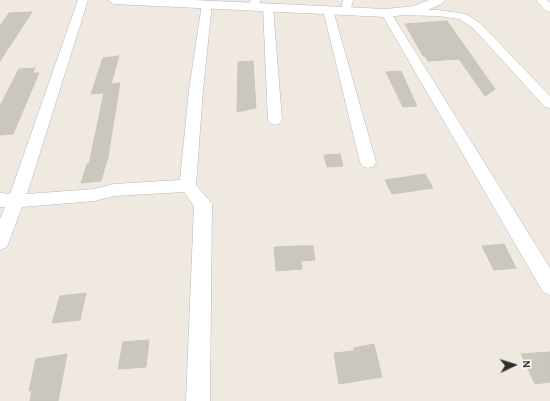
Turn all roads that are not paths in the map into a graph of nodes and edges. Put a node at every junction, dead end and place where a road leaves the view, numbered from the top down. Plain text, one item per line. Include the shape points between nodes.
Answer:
1 (83, 0) edge
2 (114, 0) edge
3 (439, 0) edge
4 (541, 0) edge
5 (254, 3) edge
6 (207, 4) junction
7 (347, 5) edge
8 (268, 7) junction
9 (550, 9) edge
10 (328, 10) junction
11 (386, 13) junction
12 (550, 104) edge
13 (275, 120) dead end
14 (368, 162) dead end
15 (188, 186) junction
16 (8, 201) edge
17 (0, 242) edge
18 (550, 286) edge
19 (198, 401) edge

1 - 16 street
2 - 6 street
3 - 11 street via 417,10
4 - 9 street
5 - 6 street
5 - 8 street
6 - 15 street via 196,90
7 - 10 street
7 - 11 street
8 - 10 street
8 - 13 street
10 - 14 street
11 - 12 street via 438,13 462,16 477,26
11 - 18 street
15 - 16 street via 114,190 94,195
15 - 19 street via 203,204
16 - 17 street

